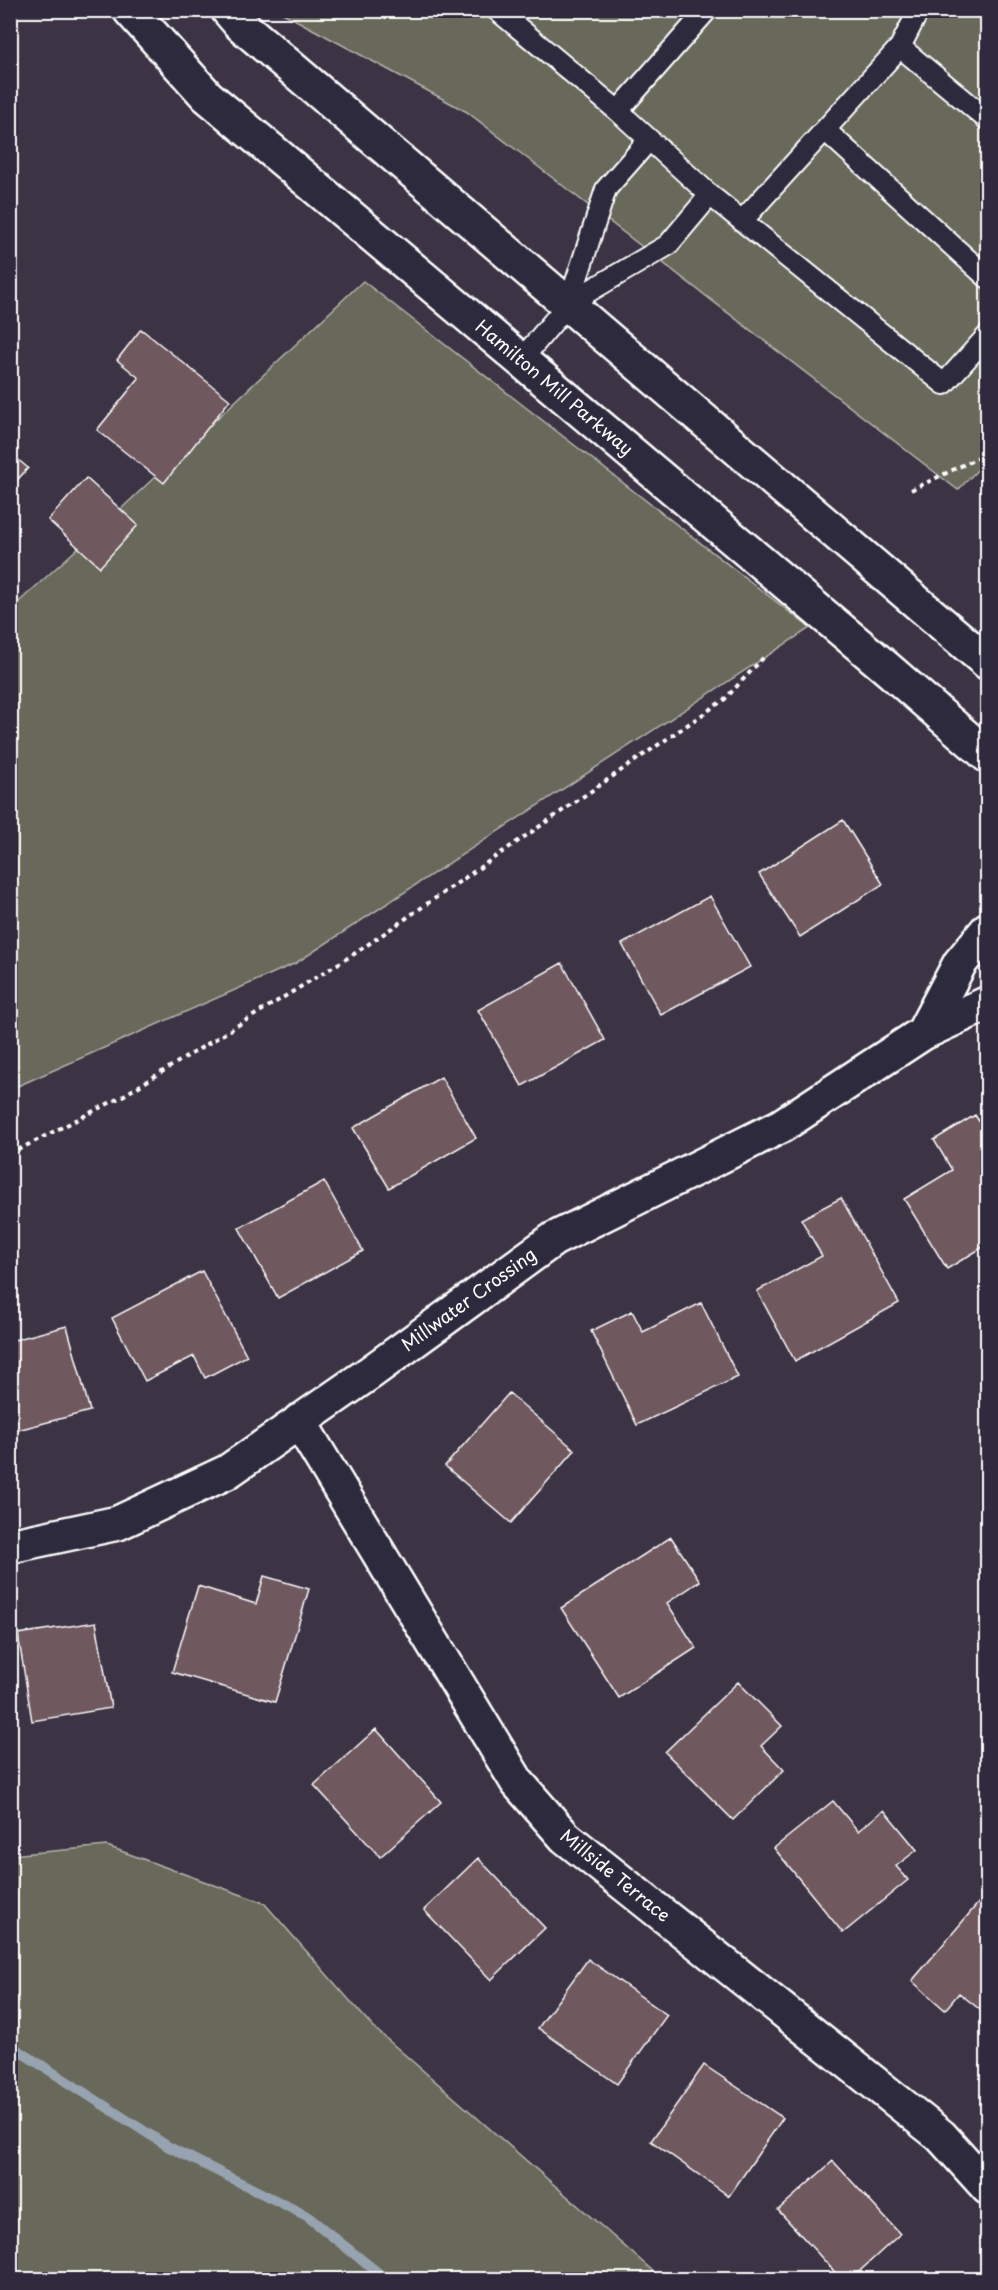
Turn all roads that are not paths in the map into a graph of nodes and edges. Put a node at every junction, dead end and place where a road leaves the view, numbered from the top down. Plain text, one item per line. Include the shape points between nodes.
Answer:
1 (130, 10) edge
2 (228, 10) edge
3 (497, 10) edge
4 (707, 10) edge
5 (919, 10) edge
6 (900, 47) junction
7 (618, 111) junction
8 (987, 120) edge
9 (825, 130) junction
10 (649, 140) junction
11 (710, 195) junction
12 (742, 221) junction
13 (987, 278) edge
14 (569, 303) junction
15 (987, 335) edge
16 (521, 360) junction
17 (987, 663) edge
18 (987, 756) edge
19 (987, 929) edge
20 (987, 1004) edge
21 (923, 1033) junction
22 (299, 1420) junction
23 (10, 1546) edge
24 (987, 2188) edge

1 - 16 street, Hamilton Mill Parkway via 207,96
2 - 14 street
3 - 7 lane
4 - 7 lane
5 - 6 lane
6 - 8 lane
6 - 9 lane
7 - 10 lane
9 - 12 lane
9 - 13 lane
10 - 11 lane
10 - 14 lane via 606,189
11 - 12 lane
11 - 14 lane via 668,245
12 - 15 lane via 944,384
14 - 16 lane
14 - 17 street
16 - 18 street, Hamilton Mill Parkway
19 - 21 street, Millwater Crossing via 960,963
20 - 21 street, Millwater Crossing
21 - 22 street, Millwater Crossing via 781,1126 554,1239
22 - 23 street, Millwater Crossing via 227,1472 118,1523
22 - 24 street, Millside Terrace via 517,1782 565,1837 941,2136

